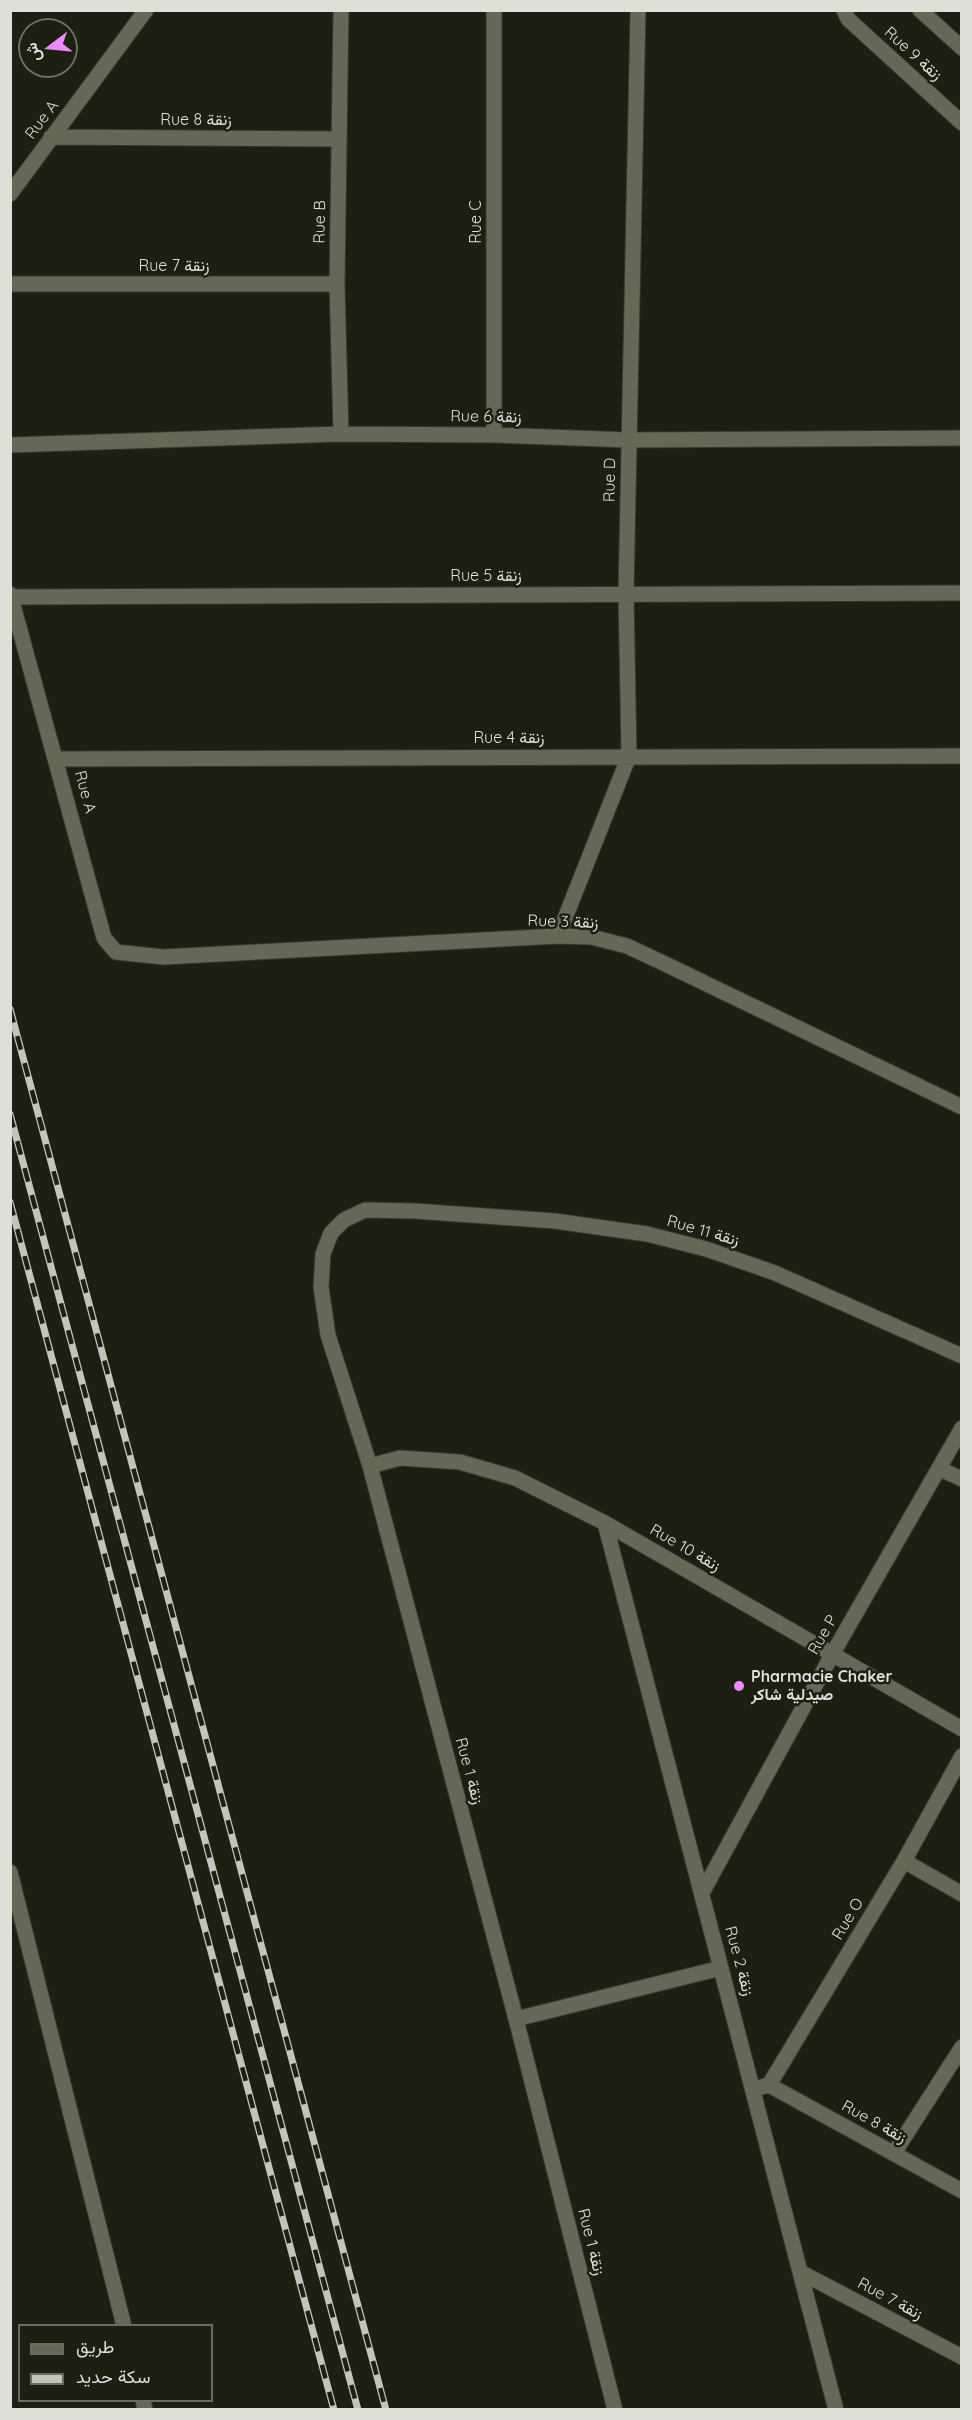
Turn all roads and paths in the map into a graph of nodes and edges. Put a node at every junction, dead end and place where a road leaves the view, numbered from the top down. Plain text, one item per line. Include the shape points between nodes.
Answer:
1 (146, 10) edge
2 (341, 10) edge
3 (494, 10) edge
4 (638, 10) edge
5 (843, 10) edge
6 (920, 10) edge
7 (962, 48) edge
8 (962, 123) edge
9 (51, 137) junction
10 (339, 139) junction
11 (10, 194) edge
12 (10, 284) edge
13 (337, 284) junction
14 (341, 434) junction
15 (494, 435) junction
16 (962, 438) edge
17 (629, 440) junction
18 (10, 445) edge
19 (626, 593) junction
20 (962, 593) edge
21 (11, 595) edge
22 (629, 756) junction
23 (962, 756) edge
24 (57, 759) junction
25 (558, 936) junction
26 (163, 957) joint
27 (962, 1107) edge
28 (415, 1211) joint
29 (962, 1356) edge
30 (962, 1428) edge
31 (370, 1466) junction
32 (940, 1469) junction
33 (962, 1479) edge
34 (605, 1523) junction
35 (833, 1653) junction
36 (962, 1729) edge
37 (962, 1756) edge
38 (904, 1861) junction
39 (10, 1872) edge
40 (702, 1893) junction
41 (962, 1894) edge
42 (721, 1968) junction
43 (516, 2019) junction
44 (962, 2047) edge
45 (762, 2087) junction
46 (894, 2153) junction
47 (962, 2191) edge
48 (802, 2273) junction
49 (124, 2324) edge
50 (962, 2357) edge
51 (615, 2409) edge
52 (836, 2409) edge

1 - 9 street, Rue A
2 - 10 street, Rue B
3 - 15 street, Rue C
4 - 17 street, Rue D
5 - 8 street, Rue 9 زنقة via 848,19
6 - 7 street
9 - 10 street, Rue 8 زنقة
9 - 11 street, Rue A
10 - 13 street, Rue B
12 - 13 street, Rue 7 زنقة
13 - 14 street, Rue B
14 - 15 street, Rue 6 زنقة
14 - 18 street, Rue 6 زنقة
15 - 17 street, Rue 6 زنقة
16 - 17 street, Rue 6 زنقة
17 - 19 street, Rue D
19 - 20 street, Rue 5 زنقة
19 - 21 street, Rue 5 زنقة
19 - 22 street, Rue D
21 - 24 street, Rue A
22 - 23 street, Rue 4 زنقة
22 - 24 street, Rue 4 زنقة
22 - 25 street, Rue D
24 - 26 street, Rue A via 104,938 116,952
25 - 26 street, Rue 3 زنقة
25 - 27 street, Rue 3 زنقة via 591,937 627,946
28 - 29 street, Rue 11 زنقة via 555,1221 647,1234 706,1249 775,1273
28 - 31 street, Rue 1 زنقة via 365,1210 354,1215 331,1233 323,1254 321,1287 328,1335
30 - 32 street, Rue P
31 - 34 street, Rue 10 زنقة via 400,1458 460,1462 515,1478
31 - 43 street, Rue 1 زنقة
32 - 33 street
32 - 35 street, Rue P
34 - 35 street, Rue 10 زنقة
34 - 40 street, Rue 2 زنقة
35 - 36 street, Rue 10 زنقة
35 - 40 street, Rue P
37 - 38 street, Rue O
38 - 41 street
38 - 45 street, Rue O
39 - 49 street
40 - 42 street, Rue 2 زنقة
42 - 43 street
42 - 45 street, Rue 2 زنقة
43 - 51 street, Rue 1 زنقة
44 - 46 street
45 - 46 street, Rue 8 زنقة
45 - 48 street, Rue 2 زنقة
46 - 47 street, Rue 8 زنقة
48 - 50 street, Rue 7 زنقة
48 - 52 street, Rue 2 زنقة

